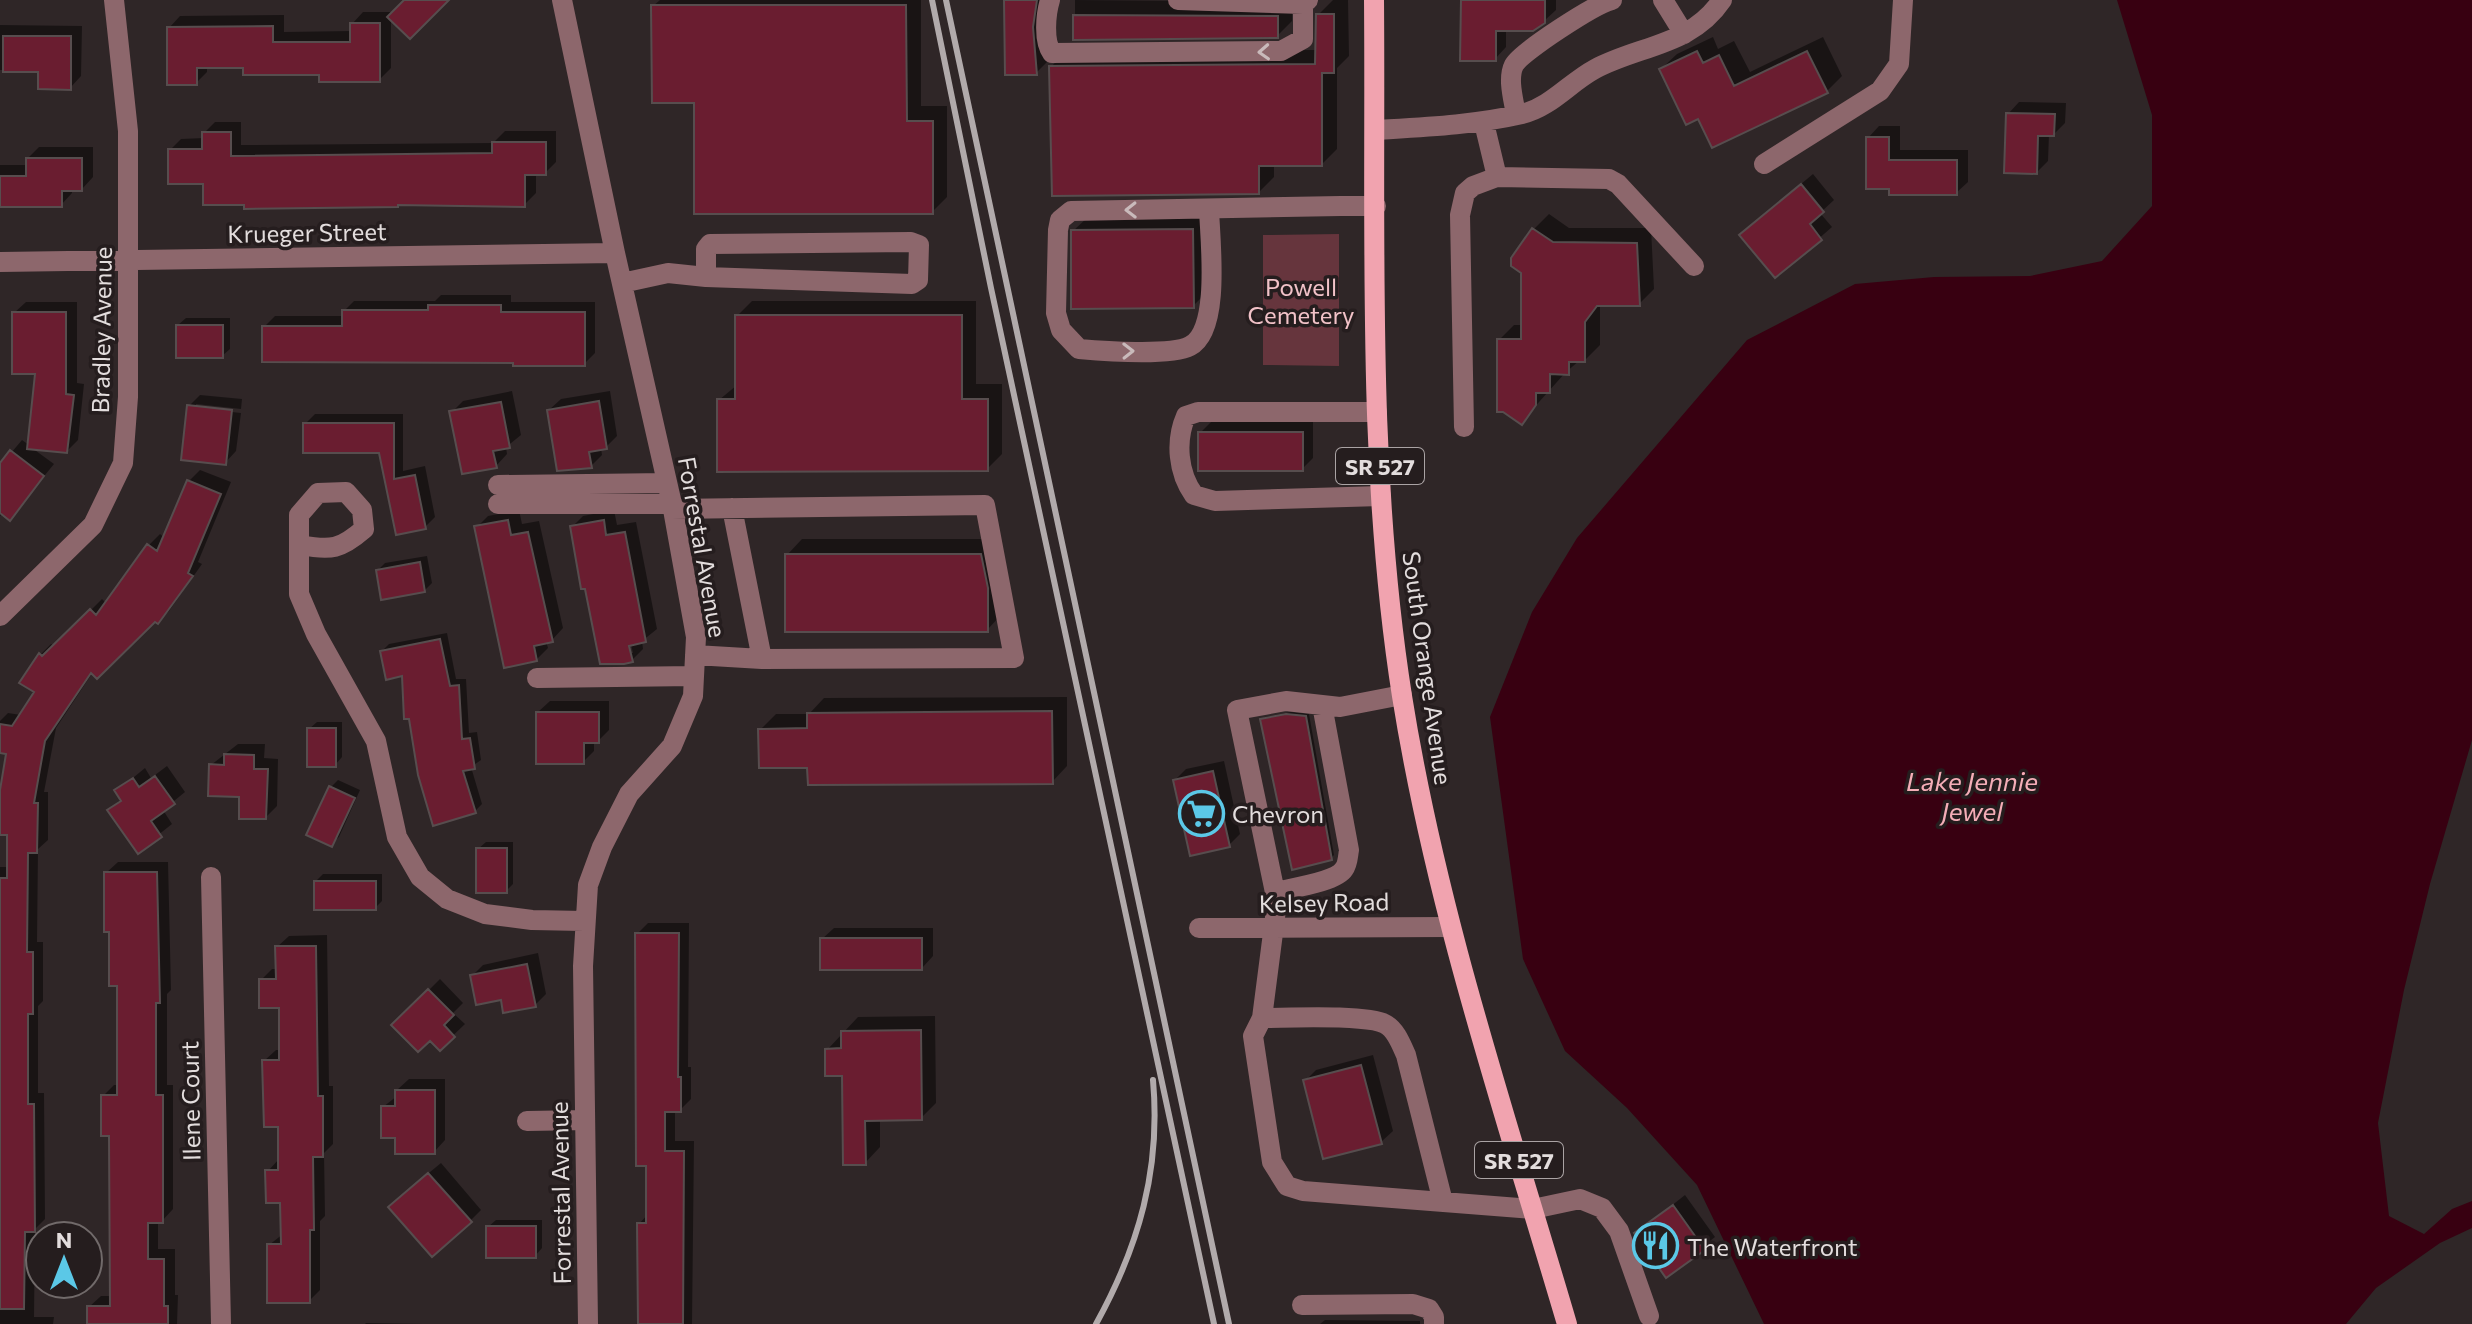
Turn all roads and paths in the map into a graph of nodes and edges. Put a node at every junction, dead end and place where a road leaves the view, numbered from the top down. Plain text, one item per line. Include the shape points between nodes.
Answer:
1 (114, 0) edge
2 (562, 0) edge
3 (1050, 0) edge
4 (1178, 0) edge
5 (1374, 0) edge
6 (1612, 0) edge
7 (1663, 0) edge
8 (1722, 0) edge
9 (1903, 0) edge
10 (1306, 2) edge
11 (1684, 34) junction
12 (1516, 115) junction
13 (1484, 123) junction
14 (1375, 130) junction
15 (1764, 164) dead end
16 (1497, 177) junction
17 (1376, 206) junction
18 (1209, 209) junction
19 (615, 253) junction
20 (128, 260) junction
21 (0, 262) edge
22 (1694, 266) dead end
23 (706, 277) junction
24 (622, 283) junction
25 (1377, 412) junction
26 (1464, 427) dead end
27 (667, 483) junction
28 (1381, 496) junction
29 (673, 506) junction
30 (732, 508) junction
31 (301, 545) dead end
32 (0, 616) edge
33 (695, 655) junction
34 (762, 659) junction
35 (694, 676) junction
36 (537, 678) dead end
37 (1402, 695) junction
38 (1322, 705) junction
39 (211, 877) dead end
40 (1275, 892) junction
41 (584, 921) junction
42 (1450, 927) junction
43 (1199, 928) dead end
44 (1274, 929) junction
45 (1262, 1018) junction
46 (585, 1120) junction
47 (527, 1121) dead end
48 (1443, 1202) junction
49 (1533, 1209) junction
50 (1302, 1305) dead end
51 (1649, 1316) dead end
52 (221, 1324) edge
53 (588, 1324) edge
54 (1434, 1324) edge
55 (1567, 1324) edge

1 - 20 street, Bradley Avenue via 128,131
2 - 19 street, Forrestal Avenue
10 -> 3 street via 1303,39 1281,51 1052,53 1047,36
4 - 10 street
5 - 14 main road, South Orange Avenue / SR 527
6 - 12 street via 1579,15 1514,65
7 - 11 street
8 - 11 street via 1711,16
9 - 15 street via 1899,64 1880,91
11 - 12 street via 1596,68 1551,102
12 - 13 street
13 - 14 street
13 - 16 street
14 - 17 main road, South Orange Avenue / SR 527
16 - 22 street via 1609,179
16 - 26 street via 1473,186 1461,201
17 - 18 street
17 - 25 main road, South Orange Avenue / SR 527
18 -> 18 street via 1071,211 1060,220 1056,313 1061,330 1079,349 1181,350 1194,345 1205,331 1211,301
19 - 20 street, Krueger Street
19 - 24 street, Forrestal Avenue
20 - 21 street, Krueger Street
20 - 32 street, Bradley Avenue via 123,463 93,525
23 - 23 street via 912,284 918,280 919,245 710,244
23 - 24 street via 668,273
24 - 27 street, Forrestal Avenue
25 - 28 main road, South Orange Avenue / SR 527
25 - 28 street via 1198,412 1186,416 1181,428 1180,456 1184,481 1194,495 1215,501
27 - 29 street, Forrestal Avenue
27 - 29 street via 498,494
28 - 37 main road, South Orange Avenue / SR 527
29 - 30 street
29 - 33 street, Forrestal Avenue
30 - 34 street
30 - 34 street via 985,505 1014,658
31 - 41 street via 299,594 376,741 397,837 420,877 447,899 485,914
33 - 34 street
33 - 35 street, Forrestal Avenue
35 - 36 street
35 - 41 street, Forrestal Avenue via 693,696 672,746 629,794 602,847 588,885
37 - 38 street via 1340,707
37 - 42 main road, South Orange Avenue / SR 527
38 - 40 street via 1347,860 1335,877
38 - 40 street via 1286,701 1237,710
39 - 52 street, Ilene Court
40 - 44 street
41 - 46 street, Forrestal Avenue
42 - 44 street, Kelsey Road
42 - 49 main road, South Orange Avenue / SR 527
43 - 44 street, Kelsey Road
44 - 45 street
45 - 48 street via 1363,1019 1385,1024 1398,1036
45 - 48 street via 1253,1036 1259,1078 1272,1162 1287,1186
46 - 47 street
46 - 53 street, Forrestal Avenue
48 - 49 street
49 - 51 street via 1580,1199 1602,1208 1619,1231
49 - 55 main road, South Orange Avenue / SR 527
50 - 54 street via 1413,1304 1429,1309

